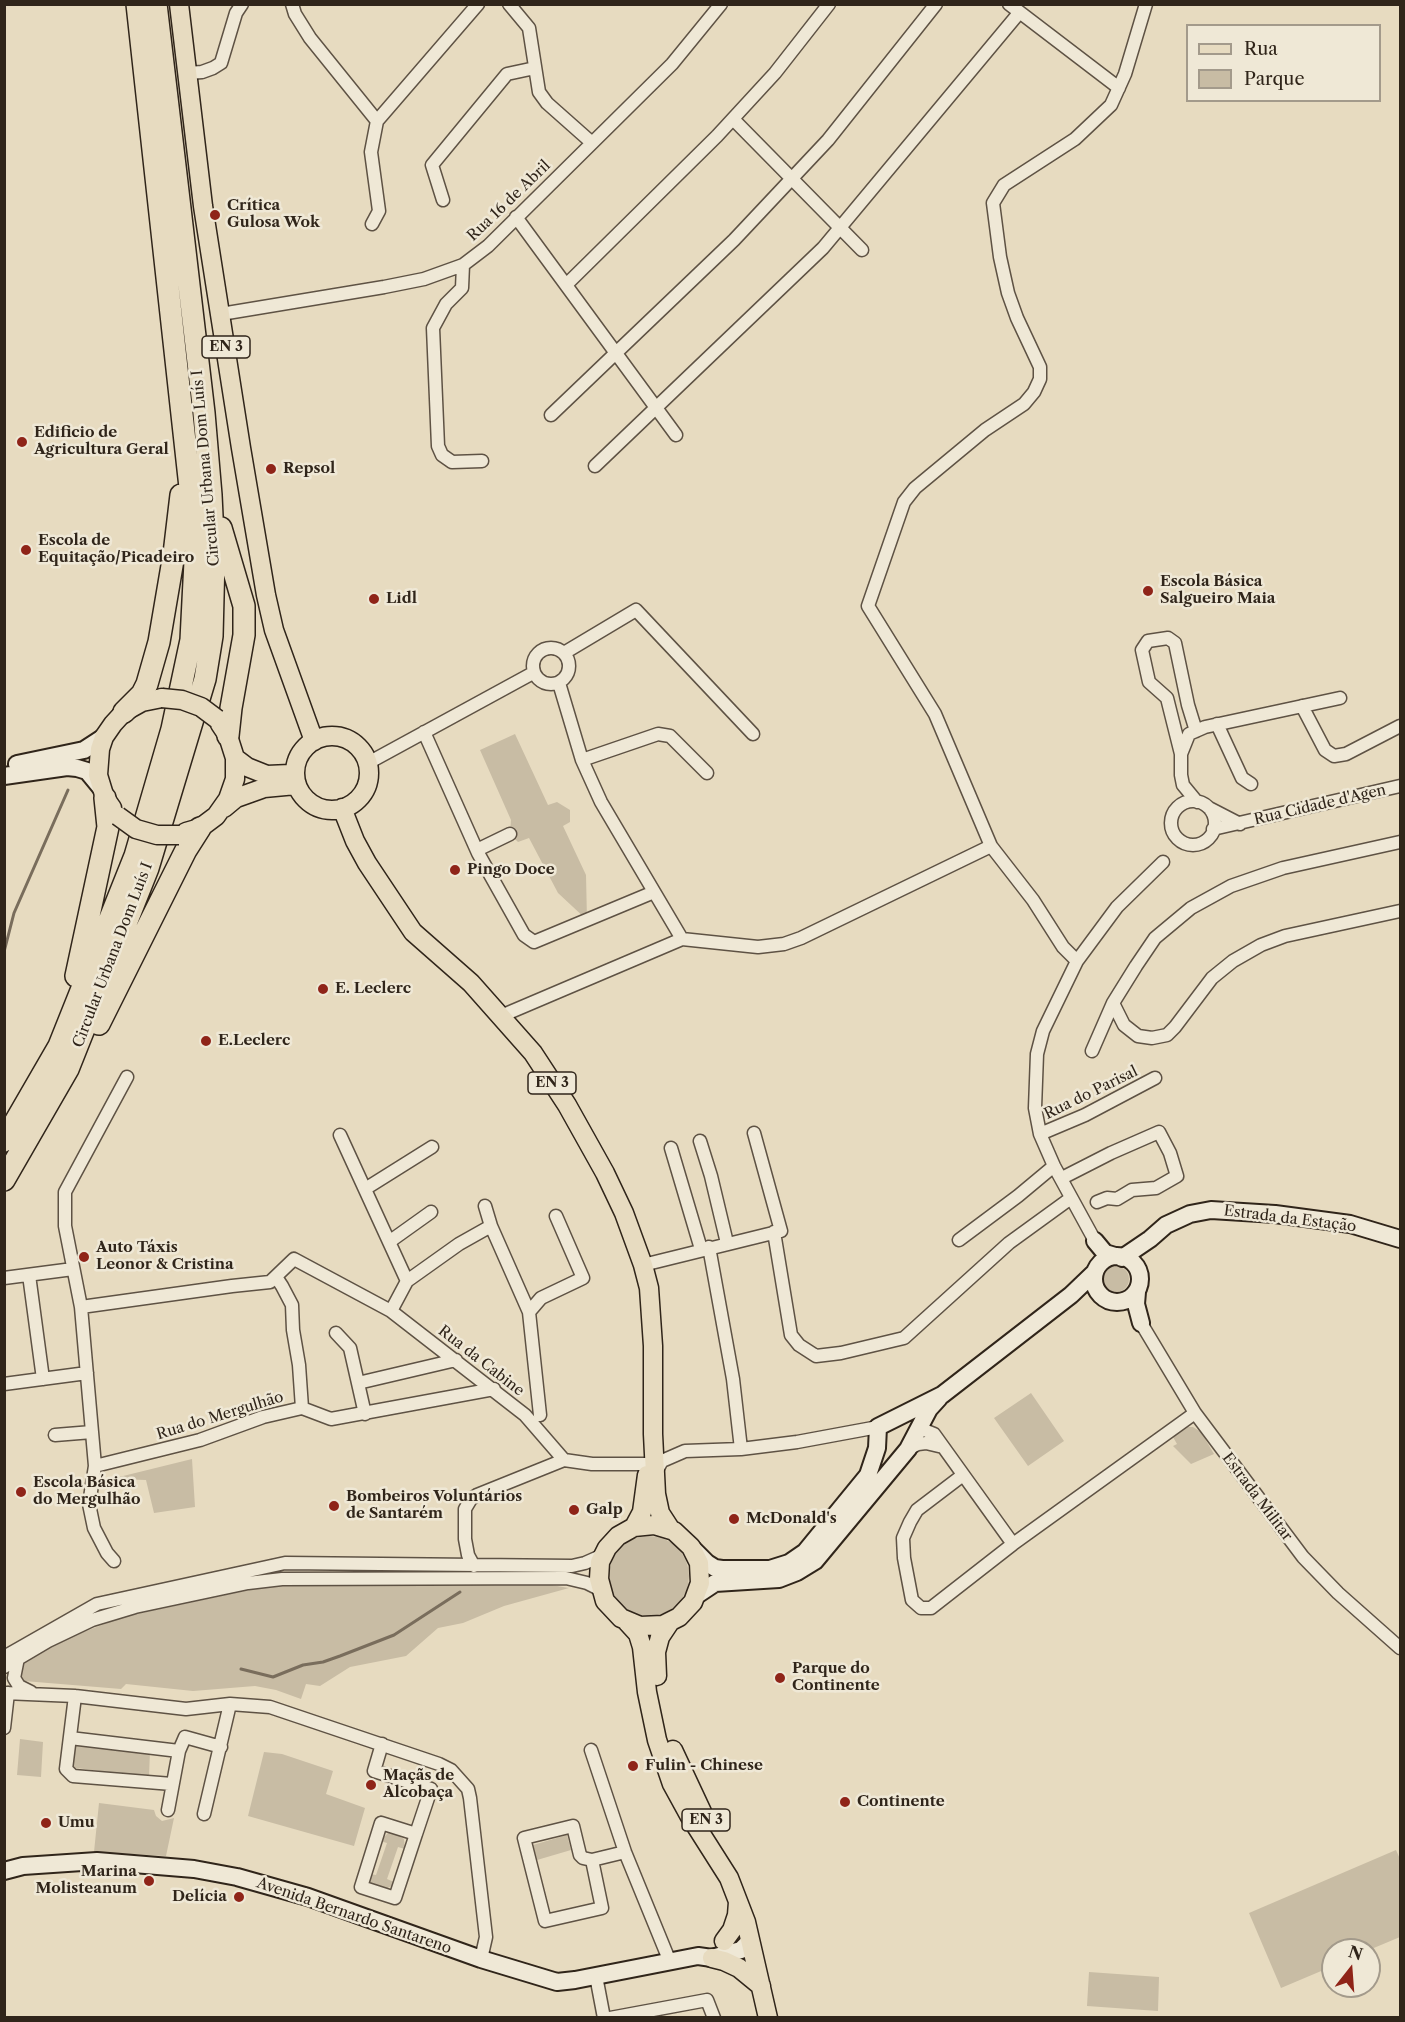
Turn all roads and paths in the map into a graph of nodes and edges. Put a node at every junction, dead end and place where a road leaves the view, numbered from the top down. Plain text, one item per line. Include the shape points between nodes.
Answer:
1 (137, 4) edge
2 (156, 4) edge
3 (179, 4) edge
4 (242, 4) edge
5 (292, 4) edge
6 (478, 4) edge
7 (509, 4) edge
8 (721, 4) edge
9 (829, 4) edge
10 (936, 4) edge
11 (1146, 4) edge
12 (1014, 9) edge
13 (535, 68) junction
14 (188, 73) junction
15 (1119, 88) junction
16 (733, 119) junction
17 (377, 121) junction
18 (591, 142) junction
19 (792, 178) junction
20 (443, 200) dead end
21 (516, 217) junction
22 (372, 224) dead end
23 (840, 228) junction
24 (862, 250) dead end
25 (463, 265) junction
26 (567, 284) junction
27 (221, 314) junction
28 (615, 354) junction
29 (657, 407) junction
30 (551, 415) dead end
31 (676, 435) dead end
32 (185, 448) junction
33 (482, 461) dead end
34 (595, 466) dead end
35 (211, 495) junction
36 (564, 653) junction
37 (533, 673) junction
38 (559, 683) junction
39 (1183, 684) junction
40 (1160, 693) junction
41 (1340, 698) dead end
42 (1302, 706) junction
43 (124, 712) junction
44 (1217, 724) junction
45 (1401, 726) edge
46 (223, 728) junction
47 (1196, 731) junction
48 (424, 732) junction
49 (753, 734) dead end
50 (104, 737) junction
51 (314, 741) junction
52 (1181, 754) junction
53 (235, 758) junction
54 (582, 760) junction
55 (368, 763) junction
56 (4, 766) edge
57 (35, 766) junction
58 (707, 773) dead end
59 (4, 776) edge
60 (295, 779) junction
61 (1251, 784) dead end
62 (1183, 785) junction
63 (1401, 786) edge
64 (103, 793) junction
65 (1197, 802) junction
66 (342, 808) junction
67 (1209, 808) junction
68 (1174, 812) junction
69 (208, 822) junction
70 (1240, 824) junction
71 (1213, 829) junction
72 (510, 834) dead end
73 (1401, 842) edge
74 (991, 846) junction
75 (477, 850) junction
76 (1163, 862) dead end
77 (654, 892) junction
78 (1401, 911) edge
79 (681, 939) junction
80 (1077, 961) junction
81 (1113, 1003) junction
82 (501, 1016) junction
83 (59, 1046) junction
84 (1092, 1051) dead end
85 (68, 1069) junction
86 (127, 1077) dead end
87 (1155, 1078) dead end
88 (754, 1133) dead end
89 (340, 1134) dead end
90 (1040, 1134) junction
91 (4, 1140) edge
92 (700, 1141) dead end
93 (432, 1147) dead end
94 (671, 1148) dead end
95 (1054, 1166) junction
96 (1062, 1178) junction
97 (4, 1180) edge
98 (365, 1189) junction
99 (1071, 1198) junction
100 (1097, 1202) dead end
101 (485, 1206) dead end
102 (431, 1212) dead end
103 (556, 1216) dead end
104 (491, 1226) junction
105 (774, 1232) junction
106 (1401, 1239) edge
107 (959, 1240) dead end
108 (1095, 1241) junction
109 (389, 1242) junction
110 (727, 1243) junction
111 (705, 1248) junction
112 (1124, 1260) junction
113 (643, 1265) junction
114 (73, 1269) junction
115 (1097, 1269) junction
116 (29, 1275) junction
117 (276, 1277) junction
118 (4, 1278) edge
119 (407, 1281) junction
120 (1137, 1292) junction
121 (1071, 1294) junction
122 (1100, 1295) junction
123 (1120, 1302) junction
124 (81, 1307) junction
125 (391, 1311) junction
126 (530, 1312) junction
127 (1141, 1323) junction
128 (336, 1333) dead end
129 (456, 1360) junction
130 (87, 1373) junction
131 (43, 1379) junction
132 (358, 1383) junction
133 (4, 1384) edge
134 (494, 1389) junction
135 (942, 1395) junction
136 (302, 1408) junction
137 (1195, 1413) junction
138 (365, 1414) junction
139 (540, 1415) dead end
140 (883, 1424) junction
141 (927, 1431) junction
142 (92, 1432) junction
143 (55, 1435) dead end
144 (943, 1447) junction
145 (741, 1449) junction
146 (908, 1449) junction
147 (564, 1460) junction
148 (95, 1466) junction
149 (652, 1468) junction
150 (963, 1475) junction
151 (634, 1527) junction
152 (671, 1530) junction
153 (465, 1539) junction
154 (1013, 1544) junction
155 (693, 1549) junction
156 (603, 1555) junction
157 (114, 1561) dead end
158 (455, 1566) junction
159 (474, 1566) junction
160 (601, 1590) junction
161 (697, 1595) junction
162 (627, 1622) junction
163 (670, 1622) junction
164 (1401, 1648) edge
165 (4, 1657) edge
166 (18, 1658) junction
167 (4, 1667) edge
168 (6, 1693) edge
169 (32, 1693) junction
170 (75, 1696) junction
171 (230, 1704) junction
172 (4, 1728) edge
173 (70, 1738) junction
174 (382, 1744) junction
175 (221, 1747) junction
176 (591, 1750) dead end
177 (179, 1751) junction
178 (172, 1784) junction
179 (168, 1810) dead end
180 (204, 1814) dead end
181 (416, 1834) junction
182 (625, 1852) junction
183 (592, 1860) junction
184 (4, 1871) edge
185 (738, 1901) junction
186 (724, 1941) junction
187 (754, 1941) junction
188 (705, 1957) junction
189 (481, 1959) junction
190 (670, 1962) junction
191 (596, 1976) junction
192 (761, 1986) junction
193 (604, 2018) edge
194 (610, 2018) edge
195 (714, 2018) edge
196 (768, 2018) edge
197 (777, 2018) edge

1 - 32 highway, Circular Urbana Dom Luís I
2 - 35 highway, Circular Urbana Dom Luís I
3 - 14 main road, EN 3
4 - 14 street via 221,63
5 - 17 street via 310,38
6 - 17 street
7 - 13 street via 528,28
8 - 18 street, Rua 16 de Abril via 672,64
9 - 16 street
10 - 19 street via 828,140
11 - 15 street
12 - 15 street
12 - 23 street
13 - 18 street via 539,92 547,103
13 - 20 street via 507,74 432,165
14 - 27 main road, EN 3 via 203,206
15 - 74 street via 1111,105 1075,139 1004,184 993,203 1008,293 1040,367 1040,380 1024,404 976,438 915,488 904,502 868,606 935,714
16 - 19 street
16 - 26 street
17 - 22 street via 371,152 379,212
18 - 21 street, Rua 16 de Abril
19 - 23 street
19 - 28 street via 735,240
21 - 25 street, Rua 16 de Abril
21 - 26 street
23 - 24 street
23 - 29 street
25 - 27 street, Rua 16 de Abril via 424,279
25 - 33 street via 462,288 446,304 433,328 438,446 452,462
26 - 28 street
27 - 51 main road, EN 3 via 266,595 274,630
28 - 29 street
28 - 30 street
29 - 31 street
29 - 34 street
32 - 43 highway via 179,518 159,642 147,684
32 - 83 highway, Circular Urbana Dom Luís I via 196,542 189,651 172,729 135,856
35 - 46 highway via 244,606 244,634 231,708
35 - 85 highway, Circular Urbana Dom Luís I via 214,599 205,679 148,868
36 - 37 street via 553,648 541,651 533,660
36 - 38 street via 569,669
36 - 49 street via 636,610
37 - 38 street via 542,682
37 - 48 street
38 - 54 street
39 - 40 street
39 - 40 street via 1175,643 1168,638 1148,641 1142,650 1149,682
39 - 47 street
40 - 52 street via 1167,698
41 - 42 street
42 - 44 street
42 - 45 street via 1325,750 1334,756 1346,754
43 - 46 main road, bridge via 142,702 182,700 201,707
43 - 50 main road
44 - 47 street
44 - 61 street via 1242,778
46 - 53 main road
47 - 52 street via 1189,734
48 - 55 street
48 - 75 street
50 - 57 street via 84,750
50 - 64 main road via 98,762
51 - 55 main road via 342,737 358,747
51 - 60 main road via 301,752
52 - 62 street
53 - 60 main road via 267,775
53 - 69 main road via 235,779 228,799
54 - 58 street via 658,734 670,736
54 - 77 street
55 - 66 main road via 366,788 359,799
56 - 57 street
57 - 59 street
57 - 64 street via 87,771
60 - 66 main road via 302,796 312,804 324,809
60 - 69 main road via 236,798
62 - 65 street
62 - 68 street
63 - 70 street, Rua Cidade d'Agen
64 - 69 main road, bridge via 118,816 146,832 179,835
64 - 83 highway via 108,827
65 - 67 street
65 - 68 street via 1184,803
66 - 82 main road, EN 3 via 367,863 409,926
67 - 70 street, Rua Cidade d'Agen
67 - 71 street
68 - 71 street via 1173,832 1183,842 1204,841
69 - 85 highway via 186,850 98,1026
70 - 71 street, Rua Cidade d'Agen
72 - 75 street
73 - 81 street via 1282,868 1231,886 1201,902 1155,938
74 - 79 street via 784,944 758,947
74 - 80 street
75 - 77 street via 524,935 534,942
76 - 80 street via 1128,895
77 - 79 street
78 - 81 street via 1285,936 1261,945 1212,978 1167,1035 1138,1036 1124,1025
79 - 82 street
80 - 90 street via 1043,1031 1037,1054 1035,1108
81 - 84 street
82 - 113 main road, EN 3 via 533,1053 567,1105 615,1193
83 - 91 highway, Circular Urbana Dom Luís I
85 - 97 highway, Circular Urbana Dom Luís I
86 - 114 street via 65,1192 65,1226
87 - 90 street, Rua do Parisal
88 - 105 street via 780,1230
89 - 98 street
90 - 95 street
92 - 110 street
93 - 98 street
94 - 111 street
95 - 96 street
95 - 107 street
96 - 99 street
96 - 100 street via 1159,1132 1177,1176 1156,1188 1132,1190 1117,1199
98 - 109 street
99 - 105 street via 1009,1243 904,1338 816,1356 798,1345 791,1335
99 - 108 street
101 - 104 street
102 - 109 street
103 - 126 street via 583,1278 542,1298
104 - 119 street
104 - 126 street
105 - 110 street
106 - 112 street, Estrada da Estação via 1350,1224 1284,1215 1200,1211 1166,1224 1140,1254
108 - 112 street via 1105,1253
108 - 115 street
109 - 119 street
110 - 111 street
111 - 113 street
111 - 145 street via 733,1379
112 - 115 street via 1105,1260
112 - 120 street via 1139,1272
113 - 149 main road, EN 3 via 651,1309
114 - 116 street
114 - 124 street
115 - 121 street
115 - 122 street via 1095,1286
116 - 118 street
116 - 131 street
117 - 124 street via 270,1282
117 - 125 street, Rua da Cabine via 294,1259
117 - 136 street via 292,1305
119 - 125 street
120 - 123 street
120 - 127 street, Estrada Militar
121 - 122 street
121 - 135 street
122 - 123 street
123 - 127 street, Estrada Militar
124 - 130 street
125 - 129 street, Rua da Cabine
126 - 139 street
127 - 137 street, Estrada Militar
128 - 132 street via 350,1348
129 - 132 street
129 - 134 street, Rua da Cabine
130 - 131 street
130 - 142 street
131 - 133 street
132 - 138 street
134 - 138 street, Rua do Mergulhão
134 - 147 street, Rua da Cabine via 536,1426
135 - 140 street
135 - 141 street via 929,1409
136 - 138 street, Rua do Mergulhão via 331,1419
136 - 148 street, Rua do Mergulhão via 200,1440
137 - 154 street
137 - 164 street, Estrada Militar via 1303,1557
140 - 145 street
140 - 146 street via 902,1425 907,1431
140 - 155 street via 868,1475 797,1558 770,1569 722,1569 707,1563
141 - 144 street
141 - 146 street
142 - 143 street
142 - 148 street
144 - 146 street via 926,1443
144 - 150 street
145 - 149 street via 685,1450
146 - 161 street via 815,1561 779,1579 715,1583
147 - 149 street
147 - 153 street via 477,1494 465,1509
148 - 157 street via 89,1504 94,1528
149 - 151 main road, EN 3 via 642,1512
149 - 152 main road, EN 3 via 660,1513
150 - 154 street
150 - 154 street via 917,1510 903,1538 912,1600 921,1608 931,1608
151 - 152 main road via 654,1525
151 - 156 main road via 616,1537
152 - 155 main road, EN 3
153 - 158 street
153 - 159 street
155 - 161 main road via 700,1574
156 - 159 street via 572,1566
156 - 160 main road via 599,1570
158 - 159 street
158 - 165 street via 285,1563 96,1604
160 - 162 main road, EN 3 via 610,1608
160 - 166 street via 566,1578 282,1579 135,1607 92,1620
161 - 163 main road, EN 3 via 686,1611
162 - 163 main road via 646,1627
162 - 185 main road, EN 3 via 638,1634 642,1647 657,1740 672,1784 729,1878
163 - 187 main road, EN 3 via 656,1652 666,1725 676,1760 741,1881
166 - 167 street
166 - 169 street via 14,1678
168 - 169 street
168 - 172 street
169 - 170 street
170 - 171 street via 186,1709
170 - 173 street
171 - 174 street via 270,1707
171 - 175 street
173 - 177 street
173 - 178 street via 66,1769 73,1776
174 - 181 street via 374,1771 430,1789
174 - 189 street via 451,1770 468,1790 486,1937
175 - 177 street via 185,1737
175 - 180 street
176 - 182 street
177 - 178 street
178 - 179 street
181 - 181 street via 381,1823 361,1887 395,1898
182 - 183 street
182 - 190 street
183 - 183 street via 580,1855 573,1826 524,1838 545,1921 602,1908
184 - 189 street, Avenida Bernardo Santareno via 97,1861 237,1876
185 - 186 main road via 734,1923
185 - 187 main road, EN 3
186 - 187 street
186 - 188 street, Avenida Bernardo Santareno
187 - 188 street, Avenida Bernardo Santareno via 741,1950
187 - 192 main road, EN 3
187 - 197 main road, EN 3
188 - 190 street, Avenida Bernardo Santareno
188 - 192 main road via 724,1960
189 - 191 street, Avenida Bernardo Santareno via 557,1982
190 - 191 street, Avenida Bernardo Santareno
191 - 193 street
192 - 196 main road, EN 3
194 - 195 street via 707,2000

